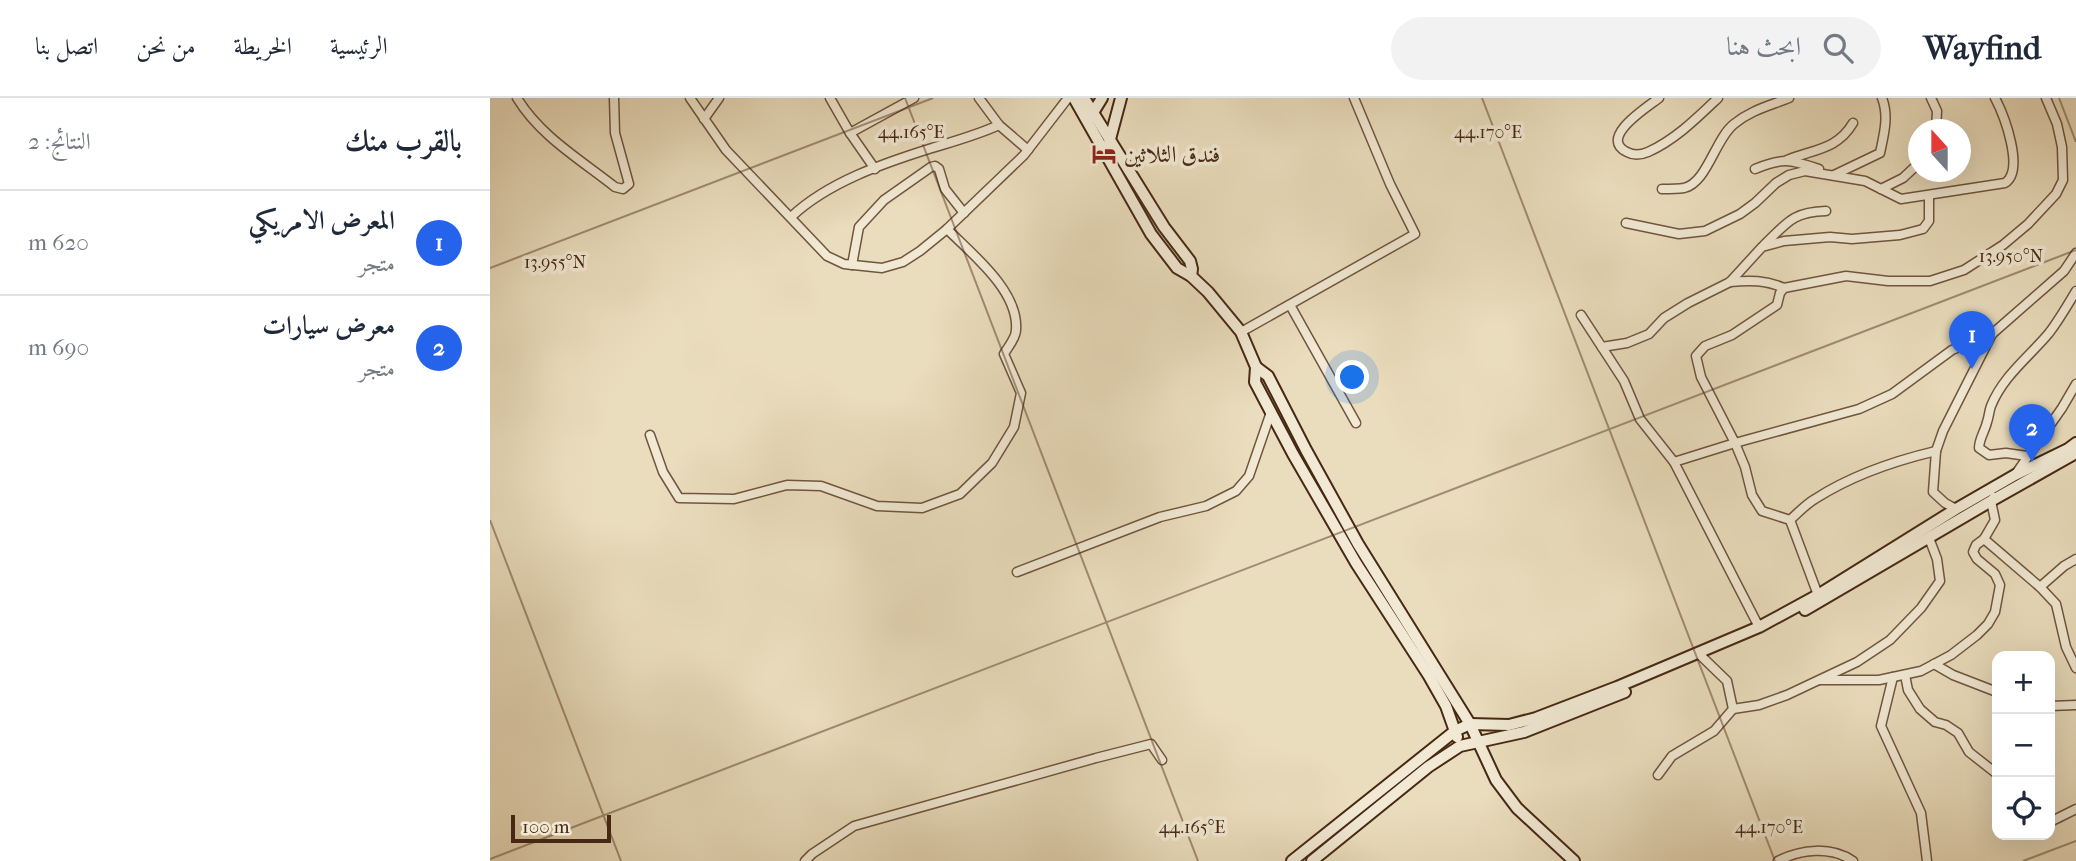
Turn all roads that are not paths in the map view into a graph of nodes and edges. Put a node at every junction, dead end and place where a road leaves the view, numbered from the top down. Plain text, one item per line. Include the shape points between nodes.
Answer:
1 (517, 98) edge
2 (614, 98) edge
3 (690, 98) edge
4 (719, 98) edge
5 (830, 98) edge
6 (914, 98) edge
7 (979, 98) edge
8 (1068, 98) edge
9 (1074, 98) edge
10 (1084, 98) edge
11 (1102, 98) edge
12 (1121, 98) edge
13 (1353, 98) edge
14 (1659, 98) edge
15 (1718, 98) edge
16 (1789, 98) edge
17 (1882, 98) edge
18 (1931, 98) edge
19 (1994, 98) edge
20 (2046, 98) edge
21 (1090, 117) junction
22 (704, 118) junction
23 (1937, 119) edge
24 (1853, 123) dead end
25 (999, 125) junction
26 (850, 133) junction
27 (1110, 141) junction
28 (1028, 149) junction
29 (1106, 152) junction
30 (1787, 160) junction
31 (876, 169) junction
32 (1755, 169) dead end
33 (1908, 174) edge
34 (1835, 175) junction
35 (1662, 189) dead end
36 (1881, 189) junction
37 (1929, 196) junction
38 (1826, 211) dead end
39 (964, 213) junction
40 (791, 217) junction
41 (1626, 223) dead end
42 (947, 229) junction
43 (1762, 247) junction
44 (2076, 253) edge
45 (852, 265) junction
46 (1191, 276) junction
47 (1730, 282) junction
48 (1784, 288) junction
49 (2076, 292) edge
50 (1290, 305) junction
51 (1581, 315) dead end
52 (1241, 332) junction
53 (1992, 334) junction
54 (1602, 347) junction
55 (1256, 367) junction
56 (2076, 384) edge
57 (1271, 412) junction
58 (1356, 423) dead end
59 (650, 435) dead end
60 (1735, 443) junction
61 (2076, 443) edge
62 (1936, 451) junction
63 (2076, 453) edge
64 (2027, 456) junction
65 (1674, 462) junction
66 (2015, 475) junction
67 (1991, 500) junction
68 (1956, 509) junction
69 (1790, 520) junction
70 (1929, 538) junction
71 (1984, 539) junction
72 (2076, 559) edge
73 (1017, 572) dead end
74 (2039, 587) junction
75 (1818, 595) junction
76 (1759, 627) junction
77 (1701, 656) junction
78 (1934, 664) junction
79 (2076, 668) edge
80 (1905, 675) junction
81 (1893, 677) junction
82 (1817, 680) junction
83 (1992, 690) edge
84 (2076, 705) edge
85 (2055, 706) edge
86 (1733, 709) junction
87 (1470, 724) junction
88 (1455, 731) junction
89 (1478, 741) junction
90 (1460, 746) junction
91 (1162, 760) dead end
92 (1992, 770) edge
93 (1658, 775) dead end
94 (2076, 810) edge
95 (2055, 820) edge
96 (805, 861) edge
97 (1292, 861) edge
98 (1312, 861) edge
99 (1574, 861) edge
100 (1778, 861) edge
101 (1853, 861) edge
102 (1927, 861) edge

1 - 2 street via 542,129 615,187 624,189 629,184 615,134
3 - 22 street
4 - 22 street
5 - 26 street
6 - 26 street
7 - 25 street
8 - 28 street
9 - 21 street
10 - 21 street
11 - 21 street
12 - 27 street
13 - 50 street via 1415,234
14 - 15 street via 1620,130 1616,138 1624,151 1645,154 1689,125
16 - 35 street via 1751,112 1731,126 1692,185
17 - 34 street via 1886,125 1880,153
18 - 23 street
19 - 37 street via 2013,154 2009,181
20 - 48 street via 2062,147 2063,180 2056,194 2003,245 1964,270 1930,281 1846,276
21 - 27 street
21 - 29 street
22 - 40 street via 726,150
24 - 30 street via 1837,142
25 - 28 street
25 - 31 street
26 - 31 street
27 - 29 street
27 - 46 street via 1190,261
28 - 39 street
29 - 46 street via 1151,234 1177,268
30 - 32 street
30 - 34 street
31 - 40 street via 813,199
33 - 36 street
34 - 36 street
34 - 41 street via 1789,174 1741,214 1704,231 1679,234
36 - 37 street via 1900,199
37 - 43 street via 1929,221 1923,229 1900,235 1784,241
38 - 43 street via 1795,216
39 - 42 street
39 - 45 street via 945,189 939,169 931,167 884,200 859,227
40 - 45 street via 827,256
42 - 45 street via 903,262 882,268
42 - 59 street via 1014,307 1016,333 1004,354 1021,393 1014,427 992,463 960,494 922,508 877,506 821,486 787,485 734,499 679,498 663,472
43 - 47 street
44 - 53 street via 2064,271
46 - 52 street
47 - 48 street via 1762,281
47 - 54 street via 1664,318 1649,334 1628,344
48 - 60 street via 1777,305 1732,335 1705,346 1696,356 1701,377
49 - 64 street via 2048,334 2001,387 1979,443 1989,455
50 - 52 street
50 - 58 street
51 - 54 street
52 - 55 street
53 - 60 street via 1952,350 1892,394 1859,410
53 - 62 street
54 - 65 street via 1624,381 1640,419
55 - 57 street via 1255,382
55 - 87 street via 1268,376 1358,544
56 - 64 street
57 - 73 street via 1249,477 1236,491 1206,506 1160,517
57 - 88 street via 1356,564 1429,676
60 - 65 street
60 - 69 street via 1762,511
61 - 66 street
62 - 68 street via 1933,492
62 - 69 street via 1854,478 1814,499
63 - 67 street
64 - 66 street
65 - 76 street
66 - 67 street
66 - 68 street
67 - 70 street
67 - 71 street via 1995,520
68 - 75 street
69 - 75 street
70 - 77 street via 1759,634
70 - 82 street via 1940,581 1921,608 1890,640
71 - 74 street
71 - 78 street via 1973,552 2000,585 1995,612 1977,635
72 - 74 street
74 - 79 street via 2056,604
75 - 76 street
76 - 77 street
77 - 86 street via 1727,681
77 - 87 street via 1536,718 1509,725
77 - 89 street via 1524,732
78 - 80 street
78 - 83 street
80 - 81 street
80 - 92 street via 1920,709 1958,733 1969,752
81 - 82 street
81 - 102 street via 1881,726 1921,813
82 - 86 street via 1759,705
84 - 85 street
86 - 93 street via 1714,731 1672,756
87 - 88 street
87 - 89 street
88 - 90 street
88 - 97 street
89 - 90 street
89 - 99 street via 1496,780 1517,808
90 - 98 street
91 - 96 street via 1151,744 854,826
94 - 95 street
100 - 101 street via 1810,850 1838,852

